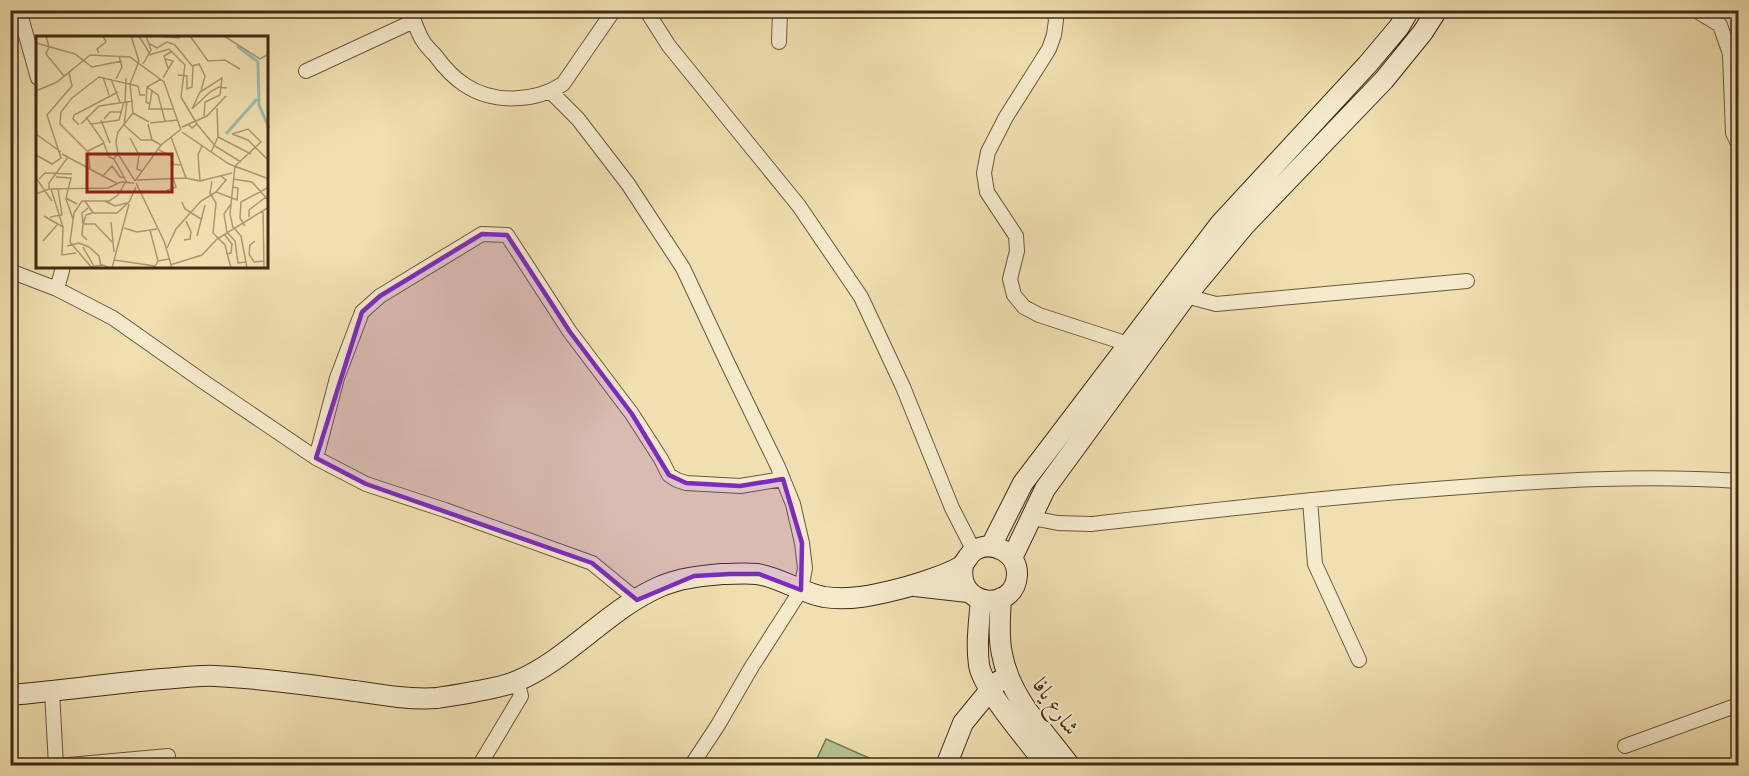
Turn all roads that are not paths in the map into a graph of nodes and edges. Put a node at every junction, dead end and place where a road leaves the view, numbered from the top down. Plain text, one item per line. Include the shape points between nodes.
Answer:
1 (19, 10) edge
2 (614, 10) edge
3 (646, 10) edge
4 (780, 10) edge
5 (1054, 10) edge
6 (1409, 10) edge
7 (1437, 10) edge
8 (1695, 10) edge
9 (412, 16) edge
10 (779, 42) dead end
11 (36, 71) edge
12 (306, 71) dead end
13 (551, 92) junction
14 (1738, 143) edge
15 (63, 268) edge
16 (10, 271) edge
17 (1467, 281) dead end
18 (57, 289) junction
19 (1186, 296) junction
20 (1128, 344) junction
21 (316, 458) junction
22 (783, 479) junction
23 (1738, 481) edge
24 (1311, 500) junction
25 (1032, 518) junction
26 (976, 554) junction
27 (1012, 558) junction
28 (912, 586) junction
29 (801, 590) junction
30 (975, 596) junction
31 (1001, 598) junction
32 (637, 600) junction
33 (1359, 660) dead end
34 (1007, 673) junction
35 (517, 681) junction
36 (990, 690) junction
37 (52, 691) junction
38 (10, 695) edge
39 (1738, 705) edge
40 (1625, 746) dead end
41 (168, 756) dead end
42 (57, 765) edge
43 (479, 765) edge
44 (691, 765) edge
45 (946, 765) edge
46 (1047, 765) edge
47 (1070, 765) edge

1 - 11 street
2 - 13 street via 563,84
3 - 26 street via 669,46 799,206 861,297 952,508
4 - 10 street
5 - 20 street via 1056,20 1049,49 988,152 984,173 987,192 1016,236 1017,251 1010,279 1014,295 1024,307
6 - 20 main road via 1367,65 1220,224
7 - 19 main road via 1384,80 1244,226
8 - 14 street via 1720,25 1730,54 1733,133
9 - 12 street
9 - 13 street via 423,41 465,85 507,98
13 - 22 street via 578,119 628,184 684,268
15 - 18 street
16 - 18 street
17 - 19 street via 1216,304
18 - 21 street via 113,318
19 - 25 main road via 1045,489
20 - 26 main road via 1023,483
21 - 22 street via 337,378 362,312 380,296 482,234 507,235 570,333 632,414 669,475 686,483 740,486
21 - 32 street via 366,484 592,563
22 - 29 street via 802,543 805,568
23 - 24 street via 1556,480
24 - 25 street via 1091,524
24 - 33 street via 1315,564
25 - 27 main road
26 - 27 main road via 999,548
26 - 28 main road
26 - 30 main road via 962,578
27 - 31 main road via 1016,566 1015,583
28 - 29 main road via 868,597 843,598
28 - 30 main road
29 - 32 main road via 759,574 694,576 659,587
29 - 44 street
30 - 31 main road via 988,601
30 - 36 main road via 980,668
31 - 34 main road, شارع يافا via 999,634
32 - 35 main road
34 - 36 main road, شارع يافا
34 - 47 main road, شارع يافا via 1025,708
35 - 37 main road via 435,698 213,675
35 - 43 street via 521,696
36 - 45 main road, شارع يافا via 963,723
36 - 46 main road
37 - 38 main road
37 - 42 street
39 - 40 street
41 - 42 street

